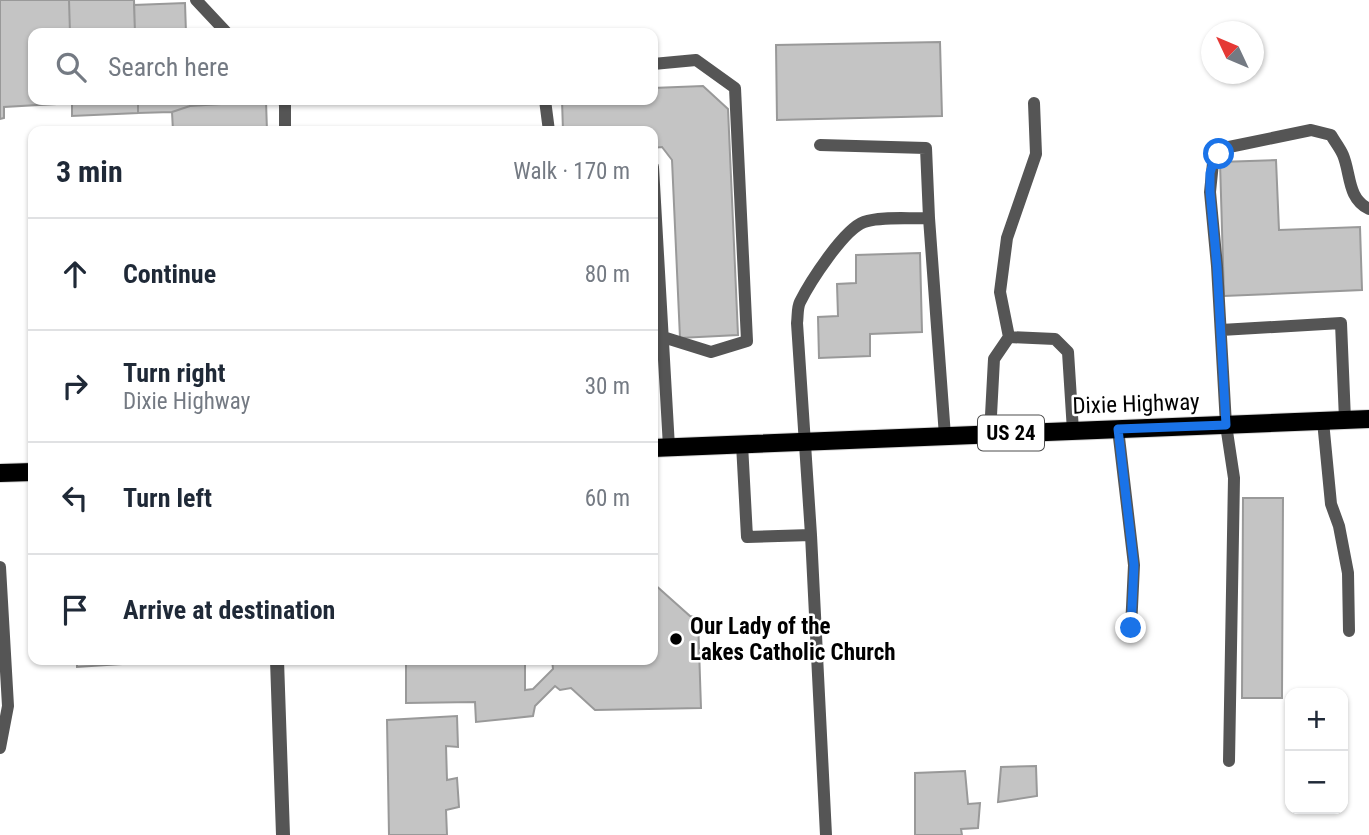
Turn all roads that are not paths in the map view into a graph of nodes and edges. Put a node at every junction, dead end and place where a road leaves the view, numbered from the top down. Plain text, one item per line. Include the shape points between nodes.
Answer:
1 (196, 0) edge
2 (222, 28) edge
3 (658, 64) edge
4 (1034, 103) dead end
5 (285, 105) edge
6 (546, 105) edge
7 (285, 126) edge
8 (548, 126) edge
9 (820, 145) dead end
10 (1369, 209) edge
11 (929, 218) junction
12 (1221, 330) junction
13 (658, 337) edge
14 (1009, 337) junction
15 (1369, 419) edge
16 (1345, 420) junction
17 (1323, 421) junction
18 (1226, 425) junction
19 (1118, 429) junction
20 (1073, 431) junction
21 (990, 434) junction
22 (945, 436) junction
23 (804, 442) junction
24 (742, 444) junction
25 (661, 448) edge
26 (28, 472) edge
27 (0, 473) edge
28 (811, 535) junction
29 (0, 567) edge
30 (1131, 628) dead end
31 (1349, 631) dead end
32 (277, 665) edge
33 (0, 748) edge
34 (1229, 761) dead end
35 (283, 835) edge
36 (826, 835) edge

1 - 2 lane
3 - 13 lane via 696,60 736,88 747,341 711,352
4 - 14 lane via 1037,154 1007,238 1000,292
5 - 7 lane
6 - 8 lane
9 - 11 lane via 926,148
10 - 12 lane via 1361,205 1349,185 1343,155 1331,135 1311,130 1229,147 1219,154 1210,173 1210,192
11 - 22 lane
11 - 23 lane via 867,221 855,226 799,304
12 - 16 lane via 1342,323
12 - 18 lane
13 - 25 lane
14 - 20 lane via 1055,339 1068,352
14 - 21 lane via 994,359
15 - 16 main road, Dixie Highway / US 24
16 - 17 main road, Dixie Highway / US 24
17 - 18 main road, Dixie Highway / US 24
17 - 31 lane via 1331,504 1348,573
18 - 19 main road, Dixie Highway / US 24
18 - 34 lane via 1234,478
19 - 20 main road, Dixie Highway / US 24
19 - 30 lane via 1134,565
20 - 21 main road, Dixie Highway / US 24
21 - 22 main road, Dixie Highway / US 24
22 - 23 main road, Dixie Highway / US 24
23 - 24 main road, Dixie Highway / US 24
23 - 28 lane
24 - 25 main road, Dixie Highway / US 24
24 - 28 lane via 747,537
26 - 27 main road
28 - 36 lane
29 - 33 lane via 8,706
32 - 35 street

